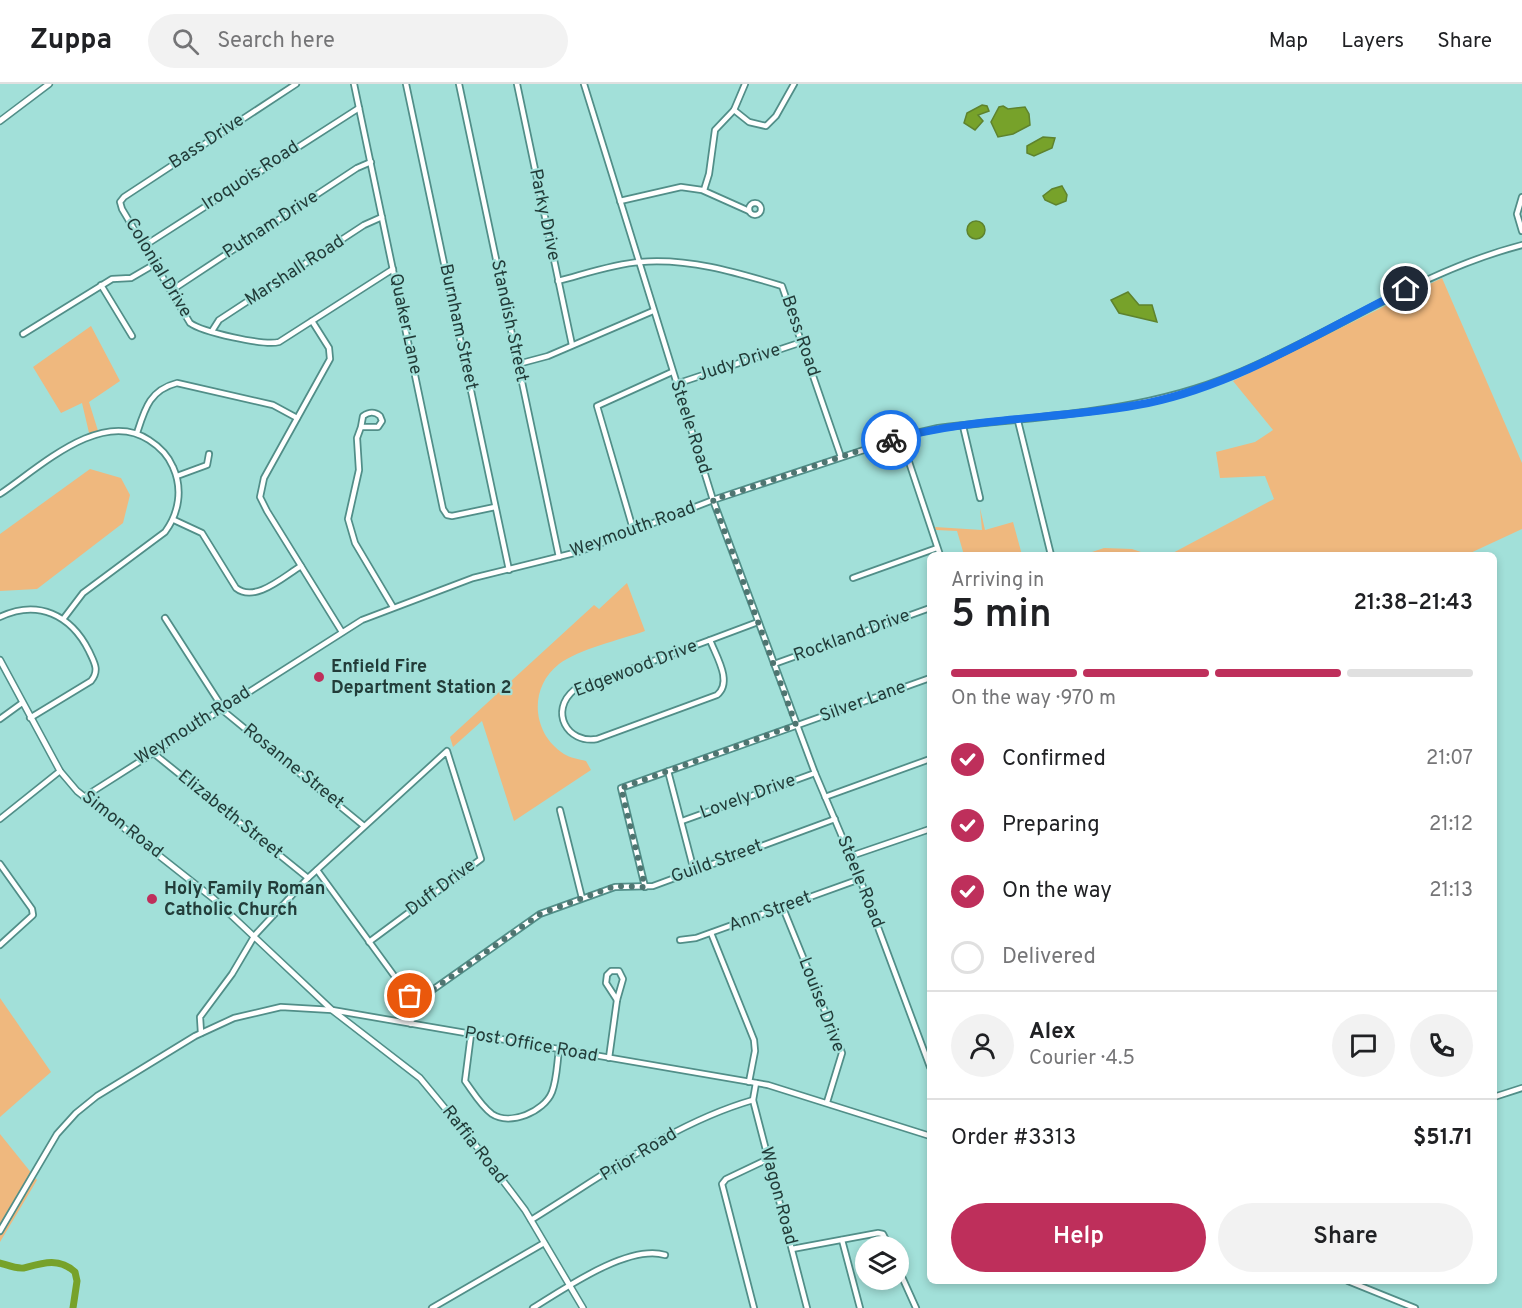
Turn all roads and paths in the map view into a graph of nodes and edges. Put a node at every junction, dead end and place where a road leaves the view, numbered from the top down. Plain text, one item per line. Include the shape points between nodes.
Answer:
1 (49, 84) edge
2 (296, 84) edge
3 (354, 84) edge
4 (406, 84) edge
5 (459, 84) edge
6 (517, 84) edge
7 (584, 84) edge
8 (745, 84) edge
9 (794, 84) edge
10 (359, 108) junction
11 (734, 110) junction
12 (0, 121) edge
13 (371, 162) junction
14 (704, 190) junction
15 (1522, 197) edge
16 (620, 201) junction
17 (120, 202) joint
18 (749, 211) dead end
19 (382, 217) junction
20 (1522, 231) edge
21 (1522, 245) edge
22 (144, 246) junction
23 (638, 262) junction
24 (155, 264) junction
25 (393, 269) junction
26 (558, 281) junction
27 (101, 285) junction
28 (172, 290) junction
29 (653, 311) junction
30 (312, 321) junction
31 (212, 330) junction
32 (23, 334) dead end
33 (132, 336) dead end
34 (802, 342) junction
35 (572, 345) junction
36 (518, 364) junction
37 (672, 372) junction
38 (676, 384) junction
39 (297, 418) junction
40 (1018, 421) junction
41 (963, 426) junction
42 (361, 427) junction
43 (137, 433) junction
44 (901, 438) junction
45 (209, 454) dead end
46 (841, 457) junction
47 (177, 476) junction
48 (0, 494) edge
49 (980, 498) dead end
50 (713, 500) junction
51 (495, 507) junction
52 (174, 520) junction
53 (633, 529) junction
54 (937, 548) junction
55 (939, 552) edge
56 (1050, 552) edge
57 (559, 557) junction
58 (301, 566) junction
59 (509, 570) junction
60 (853, 578) dead end
61 (393, 607) junction
62 (927, 609) edge
63 (0, 617) edge
64 (64, 618) junction
65 (165, 618) dead end
66 (758, 622) junction
67 (342, 632) junction
68 (710, 640) junction
69 (0, 660) edge
70 (774, 664) junction
71 (927, 679) edge
72 (22, 703) junction
73 (222, 708) junction
74 (30, 718) junction
75 (0, 719) edge
76 (796, 725) junction
77 (152, 752) junction
78 (927, 760) edge
79 (60, 771) junction
80 (668, 771) junction
81 (814, 773) junction
82 (84, 797) junction
83 (825, 797) junction
84 (560, 810) dead end
85 (0, 819) edge
86 (835, 819) junction
87 (682, 821) junction
88 (364, 826) junction
89 (927, 830) edge
90 (851, 856) junction
91 (0, 864) edge
92 (317, 870) junction
93 (694, 871) junction
94 (308, 878) junction
95 (860, 879) junction
96 (645, 887) junction
97 (582, 898) junction
98 (783, 908) junction
99 (711, 933) junction
100 (255, 935) junction
101 (680, 940) dead end
102 (369, 942) junction
103 (0, 945) edge
104 (617, 1000) junction
105 (414, 1003) junction
106 (332, 1010) junction
107 (411, 1024) junction
108 (201, 1033) junction
109 (471, 1034) junction
110 (559, 1050) junction
111 (609, 1058) junction
112 (927, 1059) edge
113 (749, 1082) junction
114 (756, 1083) junction
115 (1522, 1088) edge
116 (1497, 1096) edge
117 (753, 1100) junction
118 (827, 1102) junction
119 (927, 1135) edge
120 (768, 1160) junction
121 (531, 1220) junction
122 (0, 1231) edge
123 (860, 1236) edge
124 (884, 1236) edge
125 (855, 1237) edge
126 (842, 1239) junction
127 (544, 1243) junction
128 (792, 1249) junction
129 (665, 1255) dead end
130 (1355, 1284) edge
131 (570, 1286) junction
132 (908, 1290) edge
133 (432, 1308) edge
134 (532, 1308) edge
135 (582, 1308) edge
136 (754, 1308) edge
137 (807, 1308) edge
138 (860, 1308) edge
139 (916, 1308) edge
140 (1415, 1308) edge

1 - 12 main road
2 - 17 street, Bass Drive
3 - 10 street, Quaker Lane
4 - 51 street, Burnham Street
5 - 36 street, Standish Street
6 - 26 street, Parky Drive
7 - 16 street, Steele Road
8 - 11 street
9 - 11 street via 766,126 749,122
10 - 13 street, Quaker Lane
10 - 22 street, Iroquois Road
11 - 14 street via 715,130
13 - 19 street, Quaker Lane
13 - 28 street, Putnam Drive
14 - 16 street via 672,187
14 - 18 street
15 - 20 street via 1517,214
16 - 23 street, Steele Road
17 - 22 street, Colonial Drive
19 - 25 street, Quaker Lane
19 - 31 street, Marshall Road via 219,320
21 - 40 street, Weymouth Road via 1466,261 1234,375 1193,390 1149,403
22 - 24 street, Colonial Drive
23 - 26 street
23 - 29 street, Steele Road
23 - 34 street, Bess Road via 712,266 782,286
24 - 27 street via 130,278 115,278
24 - 28 street, Colonial Drive
25 - 30 street, Colonial Drive
25 - 51 street, Quaker Lane via 443,509 452,516
26 - 35 street, Parky Drive
27 - 32 street
27 - 33 street
28 - 31 street, Colonial Drive via 190,323
29 - 35 street
29 - 37 street, Steele Road
30 - 31 street, Colonial Drive via 271,344
30 - 39 street via 331,354
34 - 38 street, Judy Drive
34 - 46 street, Bess Road
35 - 36 street
36 - 57 street, Standish Street
37 - 38 street, Steele Road
37 - 53 street via 597,406
38 - 50 street, Steele Road
39 - 43 street via 273,405 177,383 153,395
39 - 58 street via 260,490 262,503
40 - 41 street, Weymouth Road
40 - 56 street
41 - 44 street, Weymouth Road
41 - 49 street
42 - 42 street via 367,413 377,413 382,419 378,427
42 - 61 street via 357,438 359,470 348,519 355,543
43 - 47 street via 165,453
43 - 48 street via 111,430 85,438
44 - 46 street, Weymouth Road
44 - 54 street
45 - 47 street via 207,465
46 - 50 street, Weymouth Road
47 - 52 street via 179,498
50 - 53 street, Weymouth Road
50 - 66 street, Steele Road
51 - 59 street, Burnham Street
52 - 58 street via 202,533 242,593 255,593
52 - 64 street via 158,540 83,593
53 - 57 street, Weymouth Road
54 - 55 street
54 - 60 street
57 - 59 street, Weymouth Road
58 - 67 street
59 - 61 street, Weymouth Road via 473,578
61 - 67 street, Weymouth Road
62 - 70 street, Rockland Drive
63 - 64 street via 22,609 38,609
64 - 74 street via 84,641 96,673 91,681
65 - 73 street, Rosanne Street
66 - 68 street, Edgewood Drive
66 - 70 street, Steele Road
67 - 73 street, Weymouth Road
68 - 68 street, Edgewood Drive via 574,690 561,710 566,728 577,738 597,739 717,695 724,678
69 - 72 main road, Simon Road
70 - 76 street, Steele Road
71 - 76 street, Silver Lane
72 - 74 main road, Simon Road
72 - 75 street
73 - 77 street, Weymouth Road
73 - 88 street, Rosanne Street
74 - 79 main road, Simon Road
76 - 80 street, Silver Lane
76 - 81 street, Steele Road
77 - 82 street, Weymouth Road
77 - 94 street, Elizabeth Street
78 - 83 street
79 - 82 main road, Simon Road
79 - 85 street
80 - 87 street
80 - 96 street, Silver Lane via 621,788
81 - 83 street, Steele Road
81 - 87 street, Lovely Drive
82 - 100 main road, Simon Road
83 - 86 street, Steele Road
84 - 97 street
86 - 90 street, Steele Road
86 - 93 street, Guild Street
87 - 93 street
88 - 92 street
88 - 102 street, Duff Drive via 447,751 481,859
89 - 90 street
90 - 95 street, Steele Road
91 - 103 street via 33,915
92 - 94 street
92 - 102 street
93 - 96 street, Guild Street
94 - 100 street
95 - 98 street, Ann Street
95 - 112 street, Steele Road
96 - 97 street, Guild Street via 615,886
97 - 105 street, Guild Street via 530,920
98 - 99 street, Ann Street
98 - 118 street, Louise Drive via 842,1053
99 - 101 street, Ann Street
99 - 113 street via 754,1040
100 - 106 main road, Simon Road
100 - 108 street via 200,1017
102 - 105 street
104 - 104 street via 623,979 619,971 611,971 606,982
104 - 111 street
105 - 107 street
106 - 107 street, Post Office Road
106 - 108 street, Post Office Road via 265,1010
106 - 121 main road, Raffia Road via 426,1085
107 - 109 street, Post Office Road
108 - 122 street, Post Office Road via 76,1113 53,1140
109 - 110 street, Post Office Road
109 - 110 street via 465,1081 490,1113 507,1119 523,1116 548,1099
110 - 111 street, Post Office Road
111 - 113 street, Post Office Road
113 - 114 street, Post Office Road
114 - 117 street, Wagon Road
114 - 118 street, Post Office Road
115 - 116 street
117 - 120 street, Wagon Road
117 - 121 street, Prior Road via 721,1110 669,1136
118 - 119 street, Post Office Road
120 - 128 street, Wagon Road
120 - 136 street via 722,1184
121 - 127 main road, Raffia Road
123 - 124 street
125 - 126 street
126 - 128 street
126 - 138 street
127 - 131 main road, Raffia Road
127 - 133 street
128 - 137 street, Wagon Road
129 - 131 street via 653,1252 628,1258
130 - 140 street
131 - 134 street
131 - 135 main road, Raffia Road
132 - 139 street

